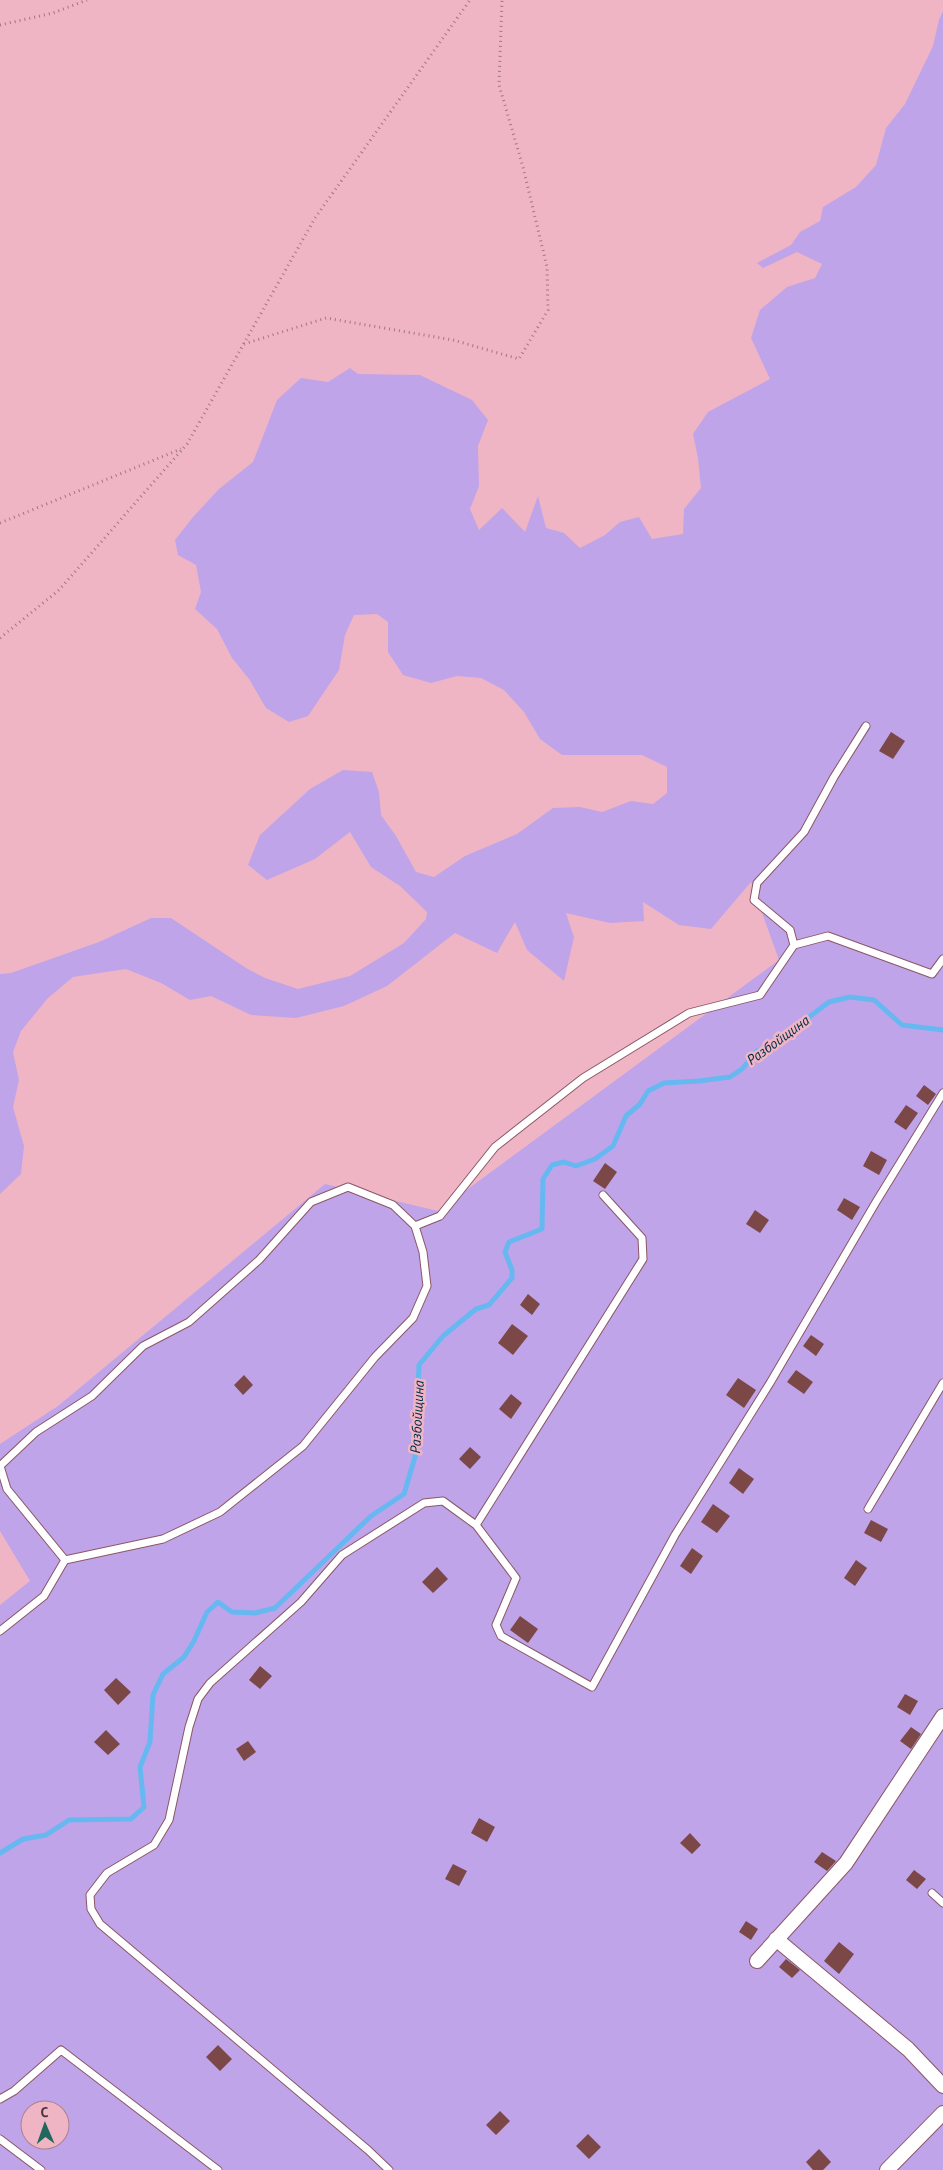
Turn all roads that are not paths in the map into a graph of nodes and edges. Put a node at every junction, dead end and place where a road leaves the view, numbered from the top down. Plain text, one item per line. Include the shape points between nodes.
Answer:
1 (866, 726) dead end
2 (794, 946) junction
3 (943, 959) edge
4 (943, 1093) edge
5 (603, 1195) dead end
6 (415, 1226) junction
7 (943, 1383) edge
8 (868, 1509) dead end
9 (476, 1525) junction
10 (65, 1560) junction
11 (0, 1631) edge
12 (943, 1716) edge
13 (932, 1893) dead end
14 (943, 1903) edge
15 (776, 1939) junction
16 (757, 1961) dead end
17 (943, 2086) edge
18 (0, 2099) edge
19 (943, 2113) edge
20 (0, 2139) edge
21 (41, 2170) edge
22 (218, 2170) edge
23 (389, 2170) edge
24 (887, 2170) edge

1 - 2 lane via 804,832 757,883 754,900 790,930
2 - 3 lane via 828,936 932,974
2 - 6 lane via 760,995 689,1013 582,1078 495,1147 440,1216
4 - 9 lane via 675,1535 592,1687 501,1636 496,1625 516,1578
5 - 9 lane via 642,1238 643,1259
6 - 10 lane via 423,1252 427,1286 413,1318 375,1357 303,1446 220,1512 163,1539
6 - 10 lane via 393,1205 348,1186 311,1202 259,1260 190,1322 143,1346 92,1396 36,1432 0,1466 7,1489
7 - 8 lane
9 - 23 lane via 443,1501 424,1503 342,1556 301,1602 210,1683 198,1699 169,1820 154,1845 107,1873 90,1895 91,1909 100,1924
10 - 11 lane via 44,1596
12 - 15 street via 846,1863
13 - 14 lane
15 - 16 street
15 - 17 street via 908,2049
18 - 22 lane via 14,2091 61,2050
19 - 24 street
20 - 21 lane

